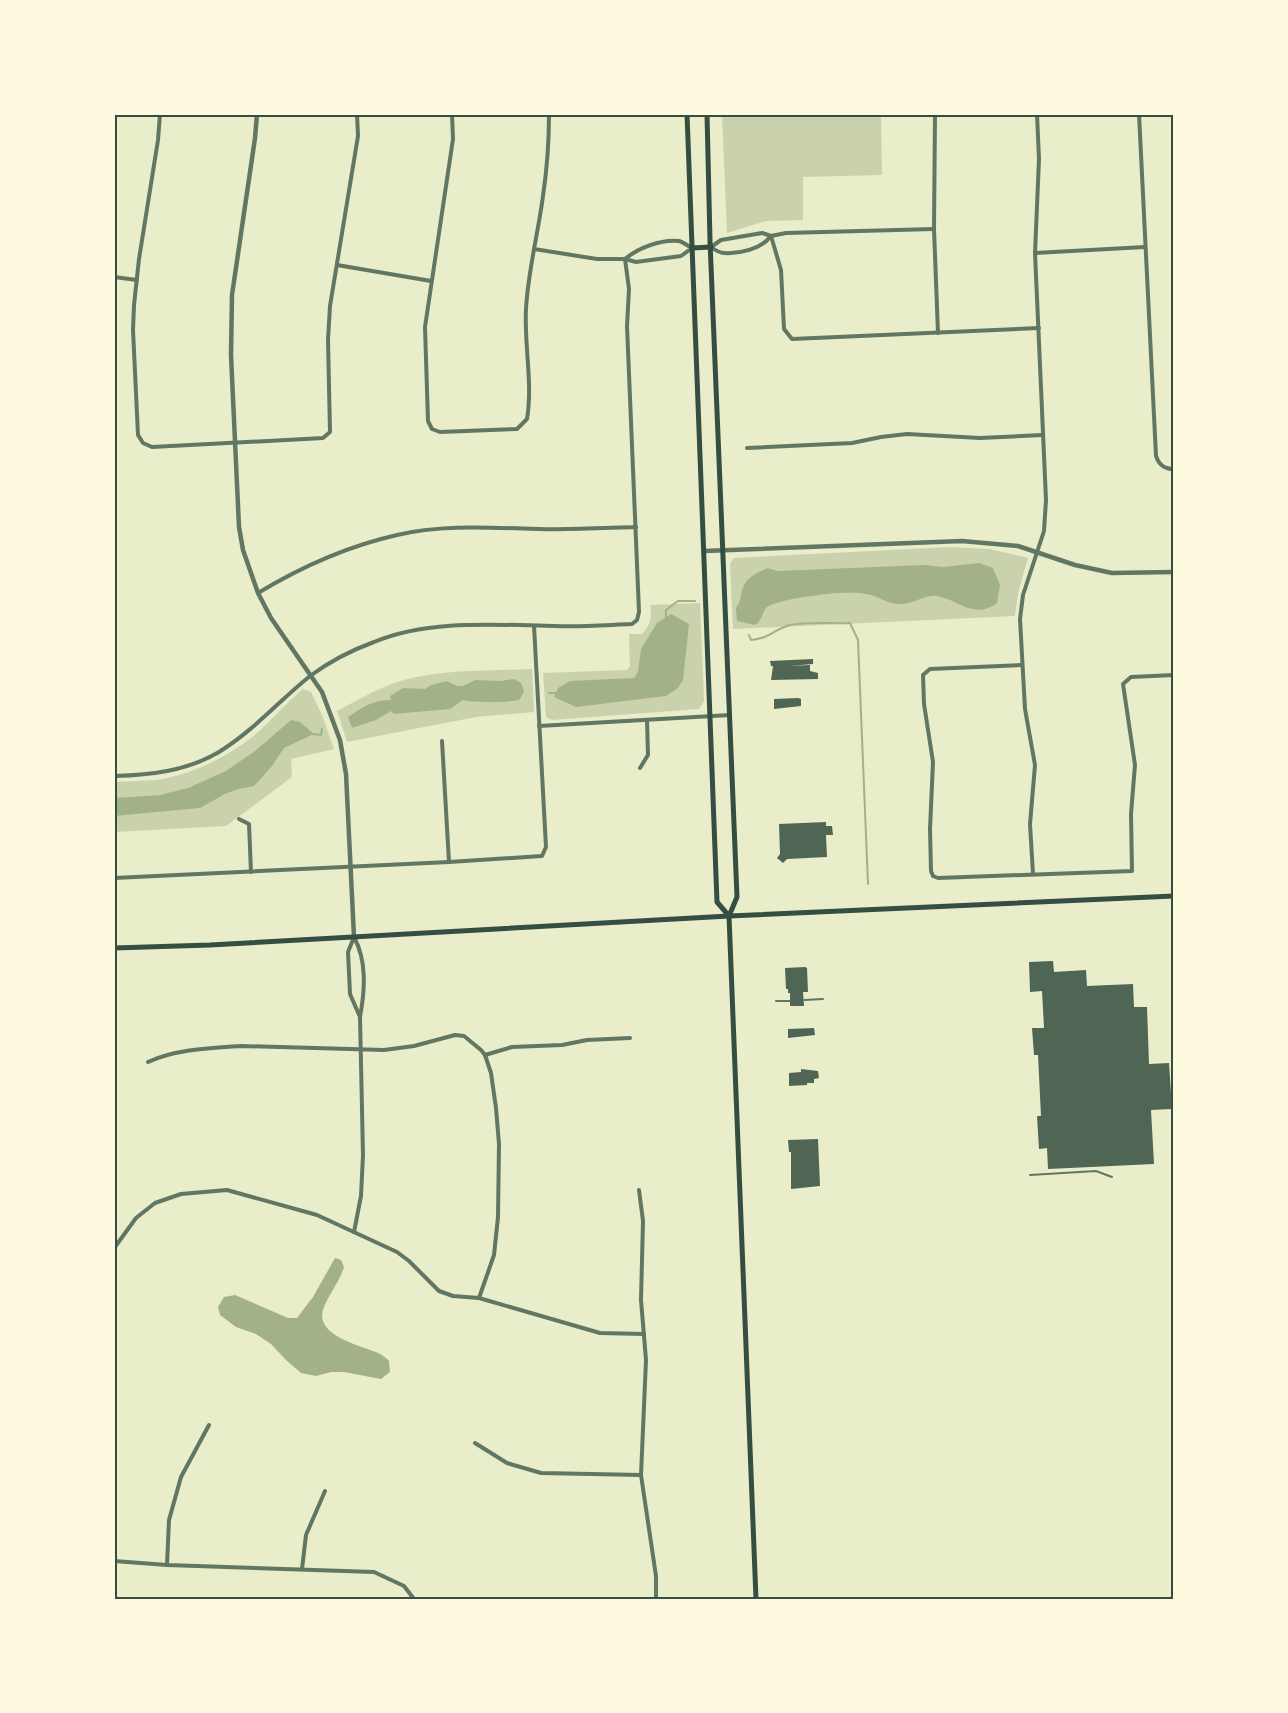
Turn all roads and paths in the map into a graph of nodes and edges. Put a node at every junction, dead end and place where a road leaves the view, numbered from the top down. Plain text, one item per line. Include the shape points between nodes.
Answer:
1 (160, 114) edge
2 (257, 114) edge
3 (357, 114) edge
4 (452, 114) edge
5 (549, 114) edge
6 (687, 114) edge
7 (707, 114) edge
8 (935, 114) edge
9 (1037, 114) edge
10 (1139, 114) edge
11 (934, 229) junction
12 (771, 236) junction
13 (1145, 247) junction
14 (692, 248) junction
15 (711, 248) junction
16 (534, 249) junction
17 (1035, 253) junction
18 (625, 259) junction
19 (337, 265) junction
20 (114, 277) edge
21 (137, 280) junction
22 (431, 281) junction
23 (1039, 328) junction
24 (938, 333) junction
25 (1043, 435) junction
26 (236, 442) junction
27 (747, 448) dead end
28 (1174, 469) edge
29 (636, 527) junction
30 (704, 551) junction
31 (724, 551) junction
32 (1036, 552) junction
33 (1174, 572) edge
34 (258, 593) junction
35 (534, 626) junction
36 (1022, 665) junction
37 (312, 675) junction
38 (1174, 675) edge
39 (730, 715) junction
40 (711, 716) junction
41 (647, 720) junction
42 (539, 726) junction
43 (442, 741) dead end
44 (640, 768) dead end
45 (114, 776) edge
46 (239, 819) dead end
47 (449, 862) junction
48 (350, 867) junction
49 (251, 872) junction
50 (1033, 874) junction
51 (114, 878) edge
52 (1174, 896) edge
53 (729, 916) junction
54 (354, 937) junction
55 (114, 948) edge
56 (823, 999) dead end
57 (790, 1000) dead end
58 (804, 1000) dead end
59 (776, 1001) dead end
60 (360, 1017) junction
61 (630, 1038) dead end
62 (360, 1050) junction
63 (485, 1055) junction
64 (148, 1062) dead end
65 (1030, 1175) dead end
66 (1112, 1177) dead end
67 (639, 1190) dead end
68 (354, 1232) junction
69 (114, 1258) edge
70 (479, 1298) junction
71 (644, 1334) junction
72 (209, 1425) dead end
73 (475, 1443) dead end
74 (641, 1475) junction
75 (325, 1491) dead end
76 (114, 1561) edge
77 (166, 1565) junction
78 (302, 1569) junction
79 (414, 1599) edge
80 (466, 1599) edge
81 (476, 1599) edge
82 (656, 1599) edge
83 (756, 1599) edge

1 - 21 street
2 - 26 street via 232,295
3 - 19 street via 358,136
4 - 22 street via 453,139
5 - 16 street via 548,153
6 - 14 main road
7 - 15 main road
8 - 11 street
9 - 17 street
10 - 13 street
11 - 12 street via 786,232
11 - 24 street
12 - 15 street via 762,233 721,240
12 - 15 street via 765,244 737,252 722,254
12 - 24 street via 781,270 784,329 788,337 796,340
13 - 17 street
13 - 28 street via 1156,456 1164,468
14 - 15 main road
14 - 18 street via 681,256 636,262
14 - 18 street via 681,241 658,244 635,250
14 - 30 main road
15 - 31 main road
16 - 18 street via 597,260
16 - 22 street via 526,309 528,414 517,429 440,432 429,425 425,327
17 - 23 street
18 - 29 street
19 - 22 street
19 - 26 street via 328,340 330,432 323,438
20 - 21 street
21 - 26 street via 133,330 138,435 152,447
23 - 24 street
23 - 25 street
25 - 27 street via 980,438 907,434 852,443
25 - 32 street via 1045,523
26 - 34 street via 239,526
29 - 34 street via 449,529 399,534 315,562
29 - 35 street via 637,620 632,624
30 - 31 street
30 - 40 main road
31 - 32 street via 962,541 1018,546
31 - 39 main road
32 - 33 street via 1112,573
32 - 36 street via 1021,607
34 - 37 street
35 - 37 street via 414,630 375,641
35 - 42 street
36 - 50 street via 1035,765 1030,824
36 - 50 street via 930,669 923,675 933,762 931,871 940,879
37 - 45 street via 249,731 218,752 167,772
37 - 48 street via 330,708 340,740 346,774
38 - 50 street via 1131,677 1123,684 1135,765 1132,871
39 - 40 street
39 - 53 main road via 737,897
40 - 41 street
40 - 53 main road via 717,902
41 - 42 street
41 - 44 street via 648,755
42 - 47 street via 544,854
43 - 47 street
46 - 49 street via 249,824
47 - 48 street
48 - 49 street
48 - 54 street
49 - 51 street
52 - 53 main road
53 - 54 main road
53 - 83 main road
54 - 55 main road
54 - 60 street via 362,952 364,994
54 - 60 street via 348,952 350,994
56 - 58 lane
57 - 59 lane
60 - 62 street
61 - 63 street via 512,1047
62 - 63 street via 414,1046 455,1035 464,1036
62 - 64 street via 241,1046 170,1054
62 - 68 street via 363,1155
63 - 70 street via 491,1073 499,1144 498,1217 494,1255
65 - 66 lane via 1096,1171
67 - 71 street
68 - 69 street via 317,1215 227,1190 182,1194 155,1203 136,1218 115,1247
68 - 70 street via 397,1252 440,1291
70 - 71 street via 600,1333
71 - 74 street
72 - 77 street via 181,1476 169,1520
73 - 74 street via 507,1463 541,1473
74 - 82 street
75 - 78 street via 306,1535
76 - 77 street
77 - 78 street
78 - 79 street via 374,1572 404,1586
80 - 81 street

